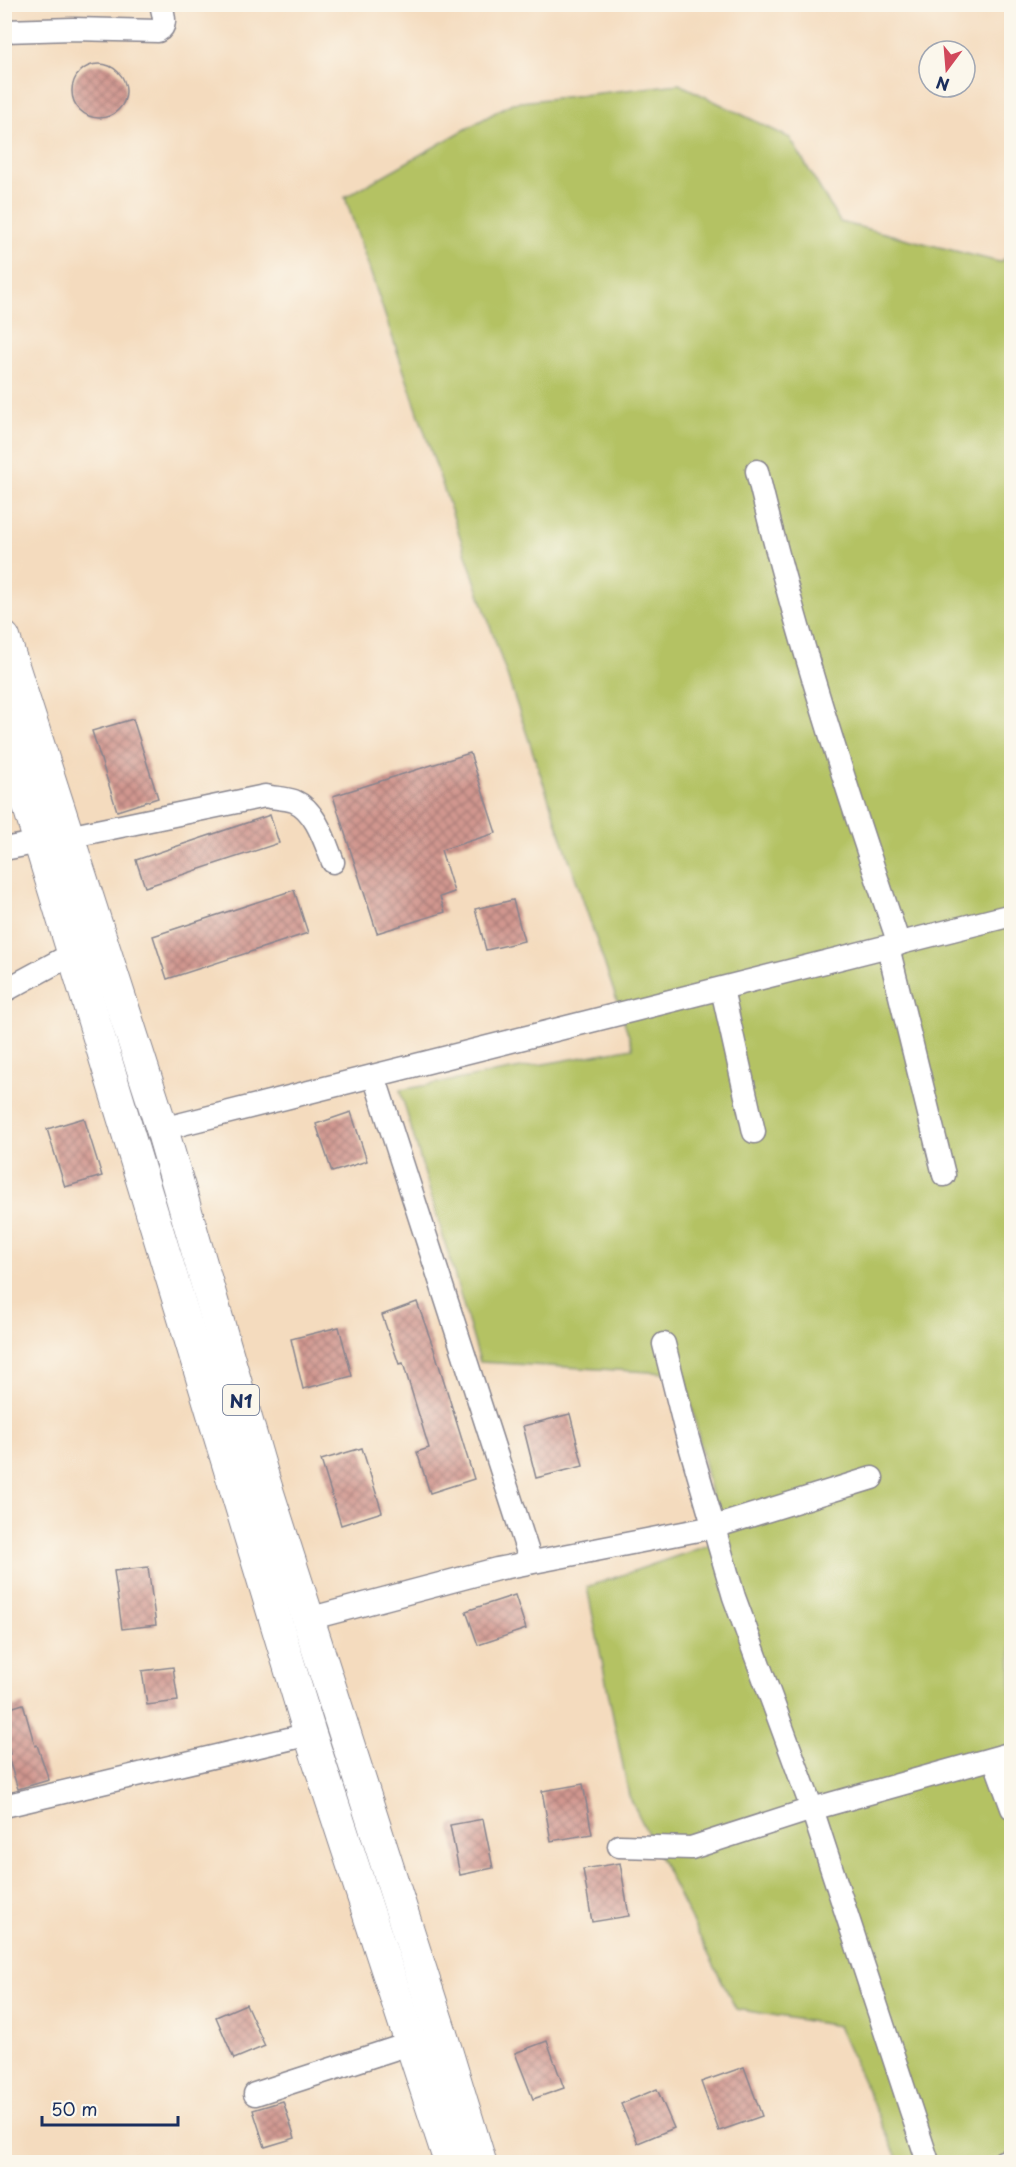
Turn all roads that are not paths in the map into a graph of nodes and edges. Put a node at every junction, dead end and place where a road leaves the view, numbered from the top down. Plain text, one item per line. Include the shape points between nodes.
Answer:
1 (161, 4) edge
2 (4, 31) edge
3 (757, 471) dead end
4 (4, 638) edge
5 (4, 724) edge
6 (54, 839) junction
7 (4, 849) edge
8 (333, 862) dead end
9 (1011, 915) edge
10 (100, 939) junction
11 (894, 945) junction
12 (73, 953) junction
13 (722, 989) junction
14 (4, 991) edge
15 (374, 1076) junction
16 (162, 1129) junction
17 (754, 1131) dead end
18 (944, 1175) dead end
19 (664, 1344) dead end
20 (872, 1478) dead end
21 (714, 1527) junction
22 (531, 1562) junction
23 (308, 1619) junction
24 (310, 1734) junction
25 (1003, 1756) edge
26 (4, 1806) edge
27 (1011, 1808) edge
28 (812, 1809) junction
29 (619, 1846) dead end
30 (412, 2043) junction
31 (255, 2094) dead end
32 (1011, 2160) edge
33 (443, 2161) edge
34 (480, 2163) edge
35 (928, 2163) edge
36 (1004, 2163) edge

1 - 2 street via 165,23 158,31
3 - 11 street
4 - 6 highway, N1
5 - 6 highway, N1
6 - 7 street
6 - 8 street via 265,796 293,801 305,808
6 - 10 highway, N1
6 - 12 highway, N1
9 - 11 street
10 - 12 street
10 - 16 highway, N1
11 - 13 street
11 - 18 street
12 - 14 street
12 - 24 highway, N1
13 - 15 street
13 - 17 street
15 - 16 street
15 - 22 street
16 - 23 highway, N1
19 - 21 street
20 - 21 street
21 - 22 street
21 - 28 street via 734,1597
22 - 23 street
23 - 34 highway, N1
24 - 26 street
24 - 30 highway, N1
25 - 27 street
25 - 28 street
28 - 29 street via 691,1848
28 - 35 street
30 - 31 street
30 - 33 highway, N1
32 - 36 street

